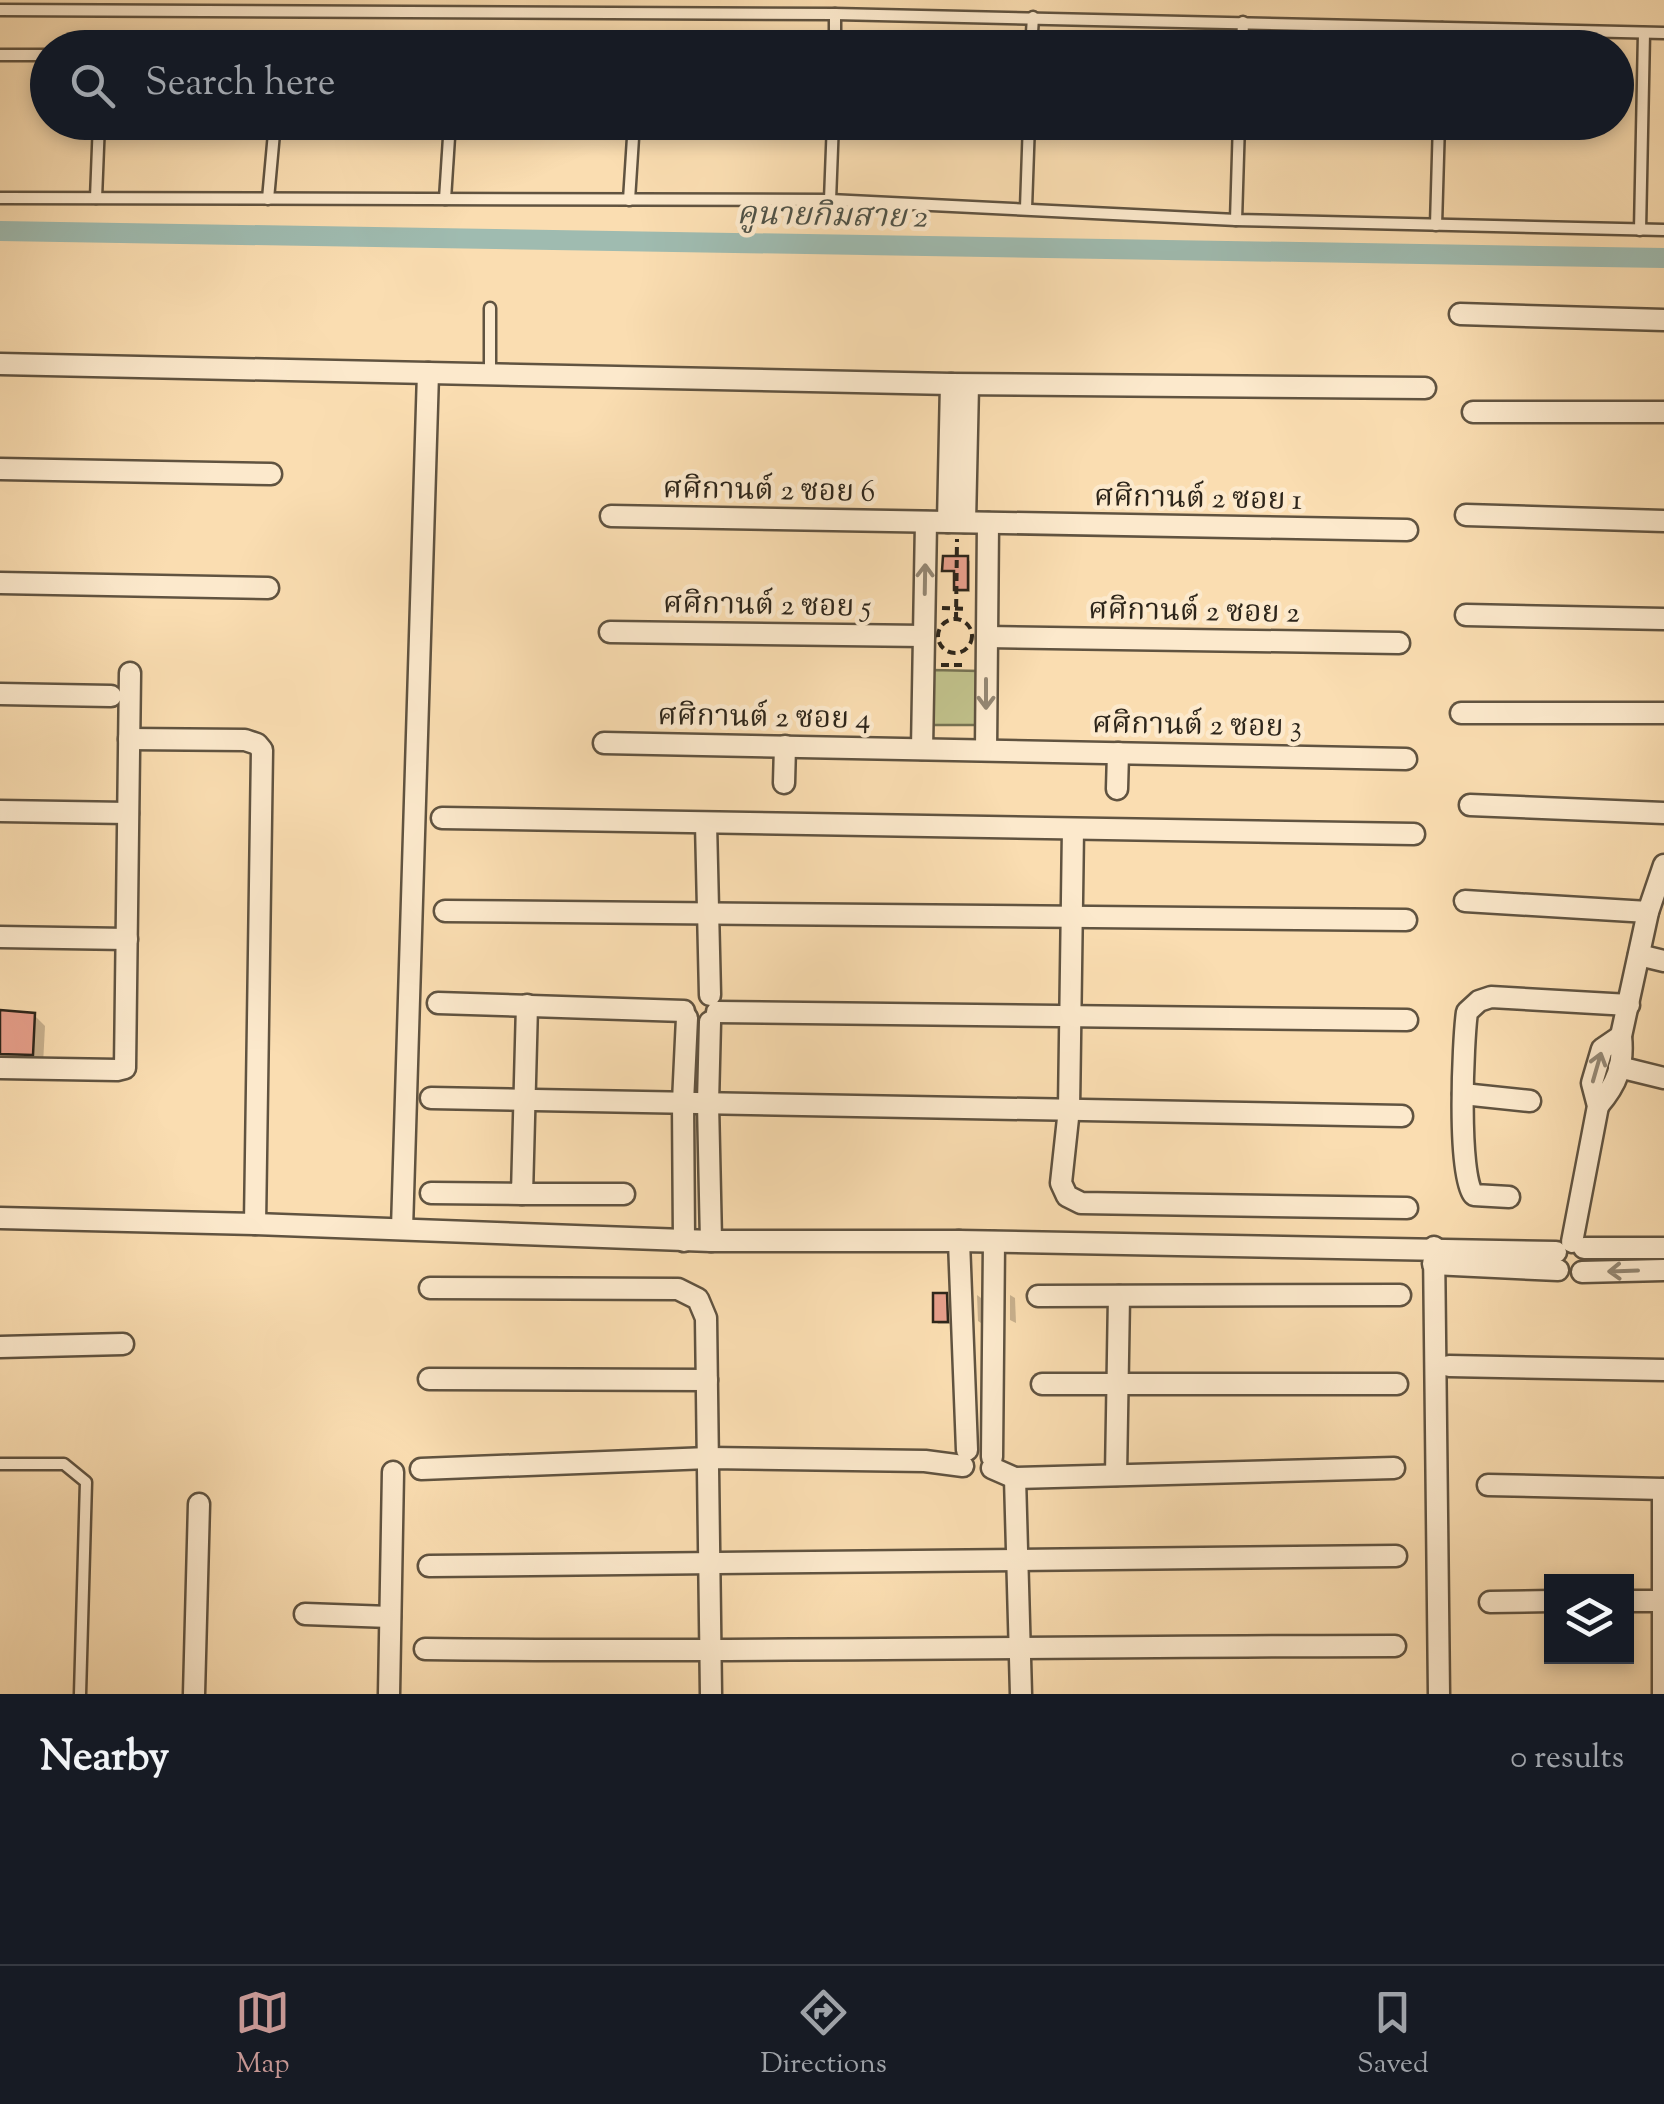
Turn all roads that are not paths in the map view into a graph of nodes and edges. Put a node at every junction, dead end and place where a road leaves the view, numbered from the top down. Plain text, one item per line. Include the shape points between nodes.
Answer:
1 (0, 10) edge
2 (835, 14) junction
3 (1033, 17) junction
4 (1243, 22) junction
5 (1442, 28) joint
6 (835, 30) edge
7 (1032, 30) edge
8 (1243, 30) edge
9 (1523, 30) edge
10 (1634, 33) edge
11 (1644, 33) junction
12 (1664, 34) edge
13 (0, 55) edge
14 (30, 56) edge
15 (99, 140) edge
16 (273, 140) edge
17 (449, 140) edge
18 (633, 140) edge
19 (832, 140) edge
20 (1028, 140) edge
21 (1238, 140) edge
22 (1438, 140) edge
23 (0, 198) edge
24 (96, 198) junction
25 (268, 198) junction
26 (445, 199) junction
27 (629, 200) junction
28 (830, 200) junction
29 (1026, 208) junction
30 (1236, 220) junction
31 (1436, 225) junction
32 (1640, 230) junction
33 (1664, 230) edge
34 (490, 308) dead end
35 (1460, 314) dead end
36 (1664, 320) edge
37 (0, 364) edge
38 (428, 373) junction
39 (490, 374) junction
40 (959, 385) junction
41 (1425, 388) dead end
42 (1473, 412) dead end
43 (1664, 412) edge
44 (0, 469) edge
45 (271, 474) dead end
46 (1466, 515) dead end
47 (611, 516) dead end
48 (1664, 521) edge
49 (926, 522) junction
50 (957, 522) junction
51 (988, 523) junction
52 (1407, 530) dead end
53 (0, 584) edge
54 (268, 588) dead end
55 (1466, 615) dead end
56 (1664, 619) edge
57 (610, 632) dead end
58 (924, 636) junction
59 (987, 637) junction
60 (1400, 642) dead end
61 (130, 673) dead end
62 (0, 694) edge
63 (110, 696) dead end
64 (1461, 713) dead end
65 (1664, 714) edge
66 (129, 739) junction
67 (604, 743) dead end
68 (786, 746) junction
69 (922, 749) junction
70 (986, 750) junction
71 (1118, 753) junction
72 (1406, 759) dead end
73 (784, 783) dead end
74 (1117, 789) dead end
75 (1470, 806) dead end
76 (0, 811) edge
77 (1664, 813) edge
78 (128, 814) junction
79 (442, 818) dead end
80 (706, 823) junction
81 (1073, 829) junction
82 (1414, 834) dead end
83 (1664, 865) edge
84 (1465, 902) dead end
85 (446, 911) dead end
86 (1648, 912) junction
87 (708, 913) junction
88 (1070, 917) junction
89 (1406, 920) dead end
90 (0, 937) edge
91 (127, 939) junction
92 (1640, 955) junction
93 (1664, 961) edge
94 (438, 1002) dead end
95 (527, 1005) junction
96 (1630, 1006) junction
97 (713, 1010) junction
98 (686, 1014) junction
99 (1072, 1015) junction
100 (1407, 1020) dead end
101 (1620, 1036) junction
102 (1619, 1067) junction
103 (0, 1068) edge
104 (1664, 1078) edge
105 (1463, 1094) junction
106 (430, 1098) dead end
107 (526, 1101) junction
108 (1530, 1101) dead end
109 (683, 1102) junction
110 (708, 1103) junction
111 (1598, 1106) junction
112 (1069, 1110) junction
113 (1402, 1116) dead end
114 (431, 1194) dead end
115 (522, 1194) junction
116 (624, 1194) dead end
117 (1509, 1197) dead end
118 (1407, 1208) dead end
119 (0, 1218) edge
120 (255, 1224) junction
121 (402, 1229) junction
122 (684, 1241) junction
123 (711, 1242) junction
124 (959, 1242) junction
125 (994, 1242) junction
126 (1664, 1248) edge
127 (1568, 1253) junction
128 (1434, 1256) junction
129 (1664, 1270) edge
130 (1582, 1272) junction
131 (430, 1288) dead end
132 (1400, 1295) dead end
133 (1038, 1296) dead end
134 (1119, 1296) junction
135 (123, 1344) dead end
136 (0, 1347) edge
137 (1449, 1366) dead end
138 (1664, 1370) edge
139 (430, 1378) dead end
140 (707, 1380) junction
141 (1042, 1384) dead end
142 (1118, 1384) junction
143 (1397, 1384) dead end
144 (710, 1458) junction
145 (965, 1458) junction
146 (992, 1463) junction
147 (0, 1464) edge
148 (1394, 1468) dead end
149 (420, 1469) dead end
150 (393, 1472) dead end
151 (1116, 1476) junction
152 (1014, 1478) junction
153 (1488, 1485) dead end
154 (1664, 1489) edge
155 (199, 1504) dead end
156 (1396, 1556) dead end
157 (1017, 1560) junction
158 (710, 1565) junction
159 (429, 1566) dead end
160 (1634, 1601) edge
161 (1664, 1601) edge
162 (1490, 1602) dead end
163 (1544, 1602) edge
164 (305, 1614) dead end
165 (390, 1617) junction
166 (1021, 1646) junction
167 (1395, 1646) dead end
168 (425, 1648) dead end
169 (710, 1652) junction
170 (80, 1694) edge
171 (194, 1694) edge
172 (389, 1694) edge
173 (711, 1694) edge
174 (1021, 1694) edge
175 (1439, 1694) edge
176 (1663, 1694) edge

1 - 2 lane
2 - 3 lane
2 - 6 lane
3 - 4 lane
3 - 7 lane
4 - 5 lane
4 - 8 lane
5 - 9 lane
10 - 11 lane
11 - 12 lane
11 - 32 lane
13 - 14 lane
15 - 24 lane
16 - 25 lane
17 - 26 lane
18 - 27 lane
19 - 28 lane
20 - 29 lane
21 - 30 lane
22 - 31 lane
23 - 24 lane
24 - 25 lane
25 - 26 lane
26 - 27 lane
27 - 28 lane
28 - 29 lane
29 - 30 lane
30 - 31 lane
31 - 32 lane
32 - 33 lane
34 - 39 lane
35 - 36 street
37 - 38 street
38 - 39 street
38 - 121 street
39 - 40 street
40 - 41 street
40 - 50 street
42 - 43 street
44 - 45 street
46 - 48 street
47 - 49 street, ศศิกานต์ 2 ซอย 6
49 - 50 street, ศศิกานต์ 2 ซอย 6
58 -> 49 street
50 - 51 street, ศศิกานต์ 2 ซอย 1
51 - 52 street, ศศิกานต์ 2 ซอย 1
51 - 59 street
53 - 54 street
55 - 56 street
57 - 58 street, ศศิกานต์ 2 ซอย 5
58 - 69 street
59 - 60 street, ศศิกานต์ 2 ซอย 2
59 -> 70 street
61 - 66 street
62 - 63 street
64 - 65 street
66 - 78 street
66 - 120 street via 246,740 262,750
67 - 68 street, ศศิกานต์ 2 ซอย 4
68 - 69 street, ศศิกานต์ 2 ซอย 4
68 - 73 street
69 - 70 street, ศศิกานต์ 2 ซอย 4
70 - 71 street, ศศิกานต์ 2 ซอย 3
71 - 72 street, ศศิกานต์ 2 ซอย 3
71 - 74 street
75 - 77 street
76 - 78 street
78 - 91 street
79 - 80 street
80 - 81 street
80 - 87 street
81 - 82 street
81 - 88 street
83 - 86 street
84 - 86 street
85 - 87 street
86 - 92 street
87 - 88 street
87 - 97 street
88 - 89 street
88 - 99 street
90 - 91 street
91 - 103 street via 125,1068
92 - 93 street
92 - 96 street
94 - 95 street
95 - 98 street
95 - 107 street
96 - 101 street
96 - 105 street via 1479,1001 1466,1012
97 - 98 street via 698,1025
97 - 98 street via 692,995
97 - 99 street
97 - 110 street
98 - 109 street
99 - 100 street
99 - 112 street
101 - 102 street
111 -> 101 street via 1592,1084 1602,1049
102 - 104 street
102 - 111 street via 1614,1088
105 - 108 street
105 - 117 street via 1469,1190
106 - 107 street
107 - 109 street
107 - 115 street
109 - 110 street
109 - 122 street
110 - 112 street
110 - 123 street
111 - 127 street
112 - 113 street
112 - 118 street via 1061,1184 1080,1203
114 - 115 street
115 - 116 street
119 - 120 street
120 - 121 street
121 - 122 street
122 - 123 street
123 - 124 street
124 - 125 street
124 - 145 street
125 - 128 street
125 - 146 street
126 - 127 street
127 - 128 street
127 - 130 lane via 1588,1261
127 - 130 lane via 1569,1276
128 - 175 street
129 -> 130 street
131 - 140 street via 678,1290 698,1299 706,1318
132 - 134 street
133 - 134 street
134 - 142 street
135 - 136 street
137 - 138 street
139 - 140 street
140 - 144 street
141 - 142 street
142 - 143 street
142 - 151 street
144 - 145 street
144 - 149 street
144 - 158 street
145 - 146 street via 976,1477 988,1474
146 - 152 street
147 - 170 lane via 64,1464 86,1482
148 - 151 street
150 - 165 street
151 - 152 street
152 - 157 street
153 - 154 street
154 - 161 street
155 - 171 street
156 - 157 street
157 - 158 street
157 - 166 street
158 - 159 street
158 - 169 street
160 - 161 street
161 - 176 street
162 - 163 street
164 - 165 street
165 - 172 street
166 - 167 street
166 - 169 street
166 - 174 street
168 - 169 street
169 - 173 street

